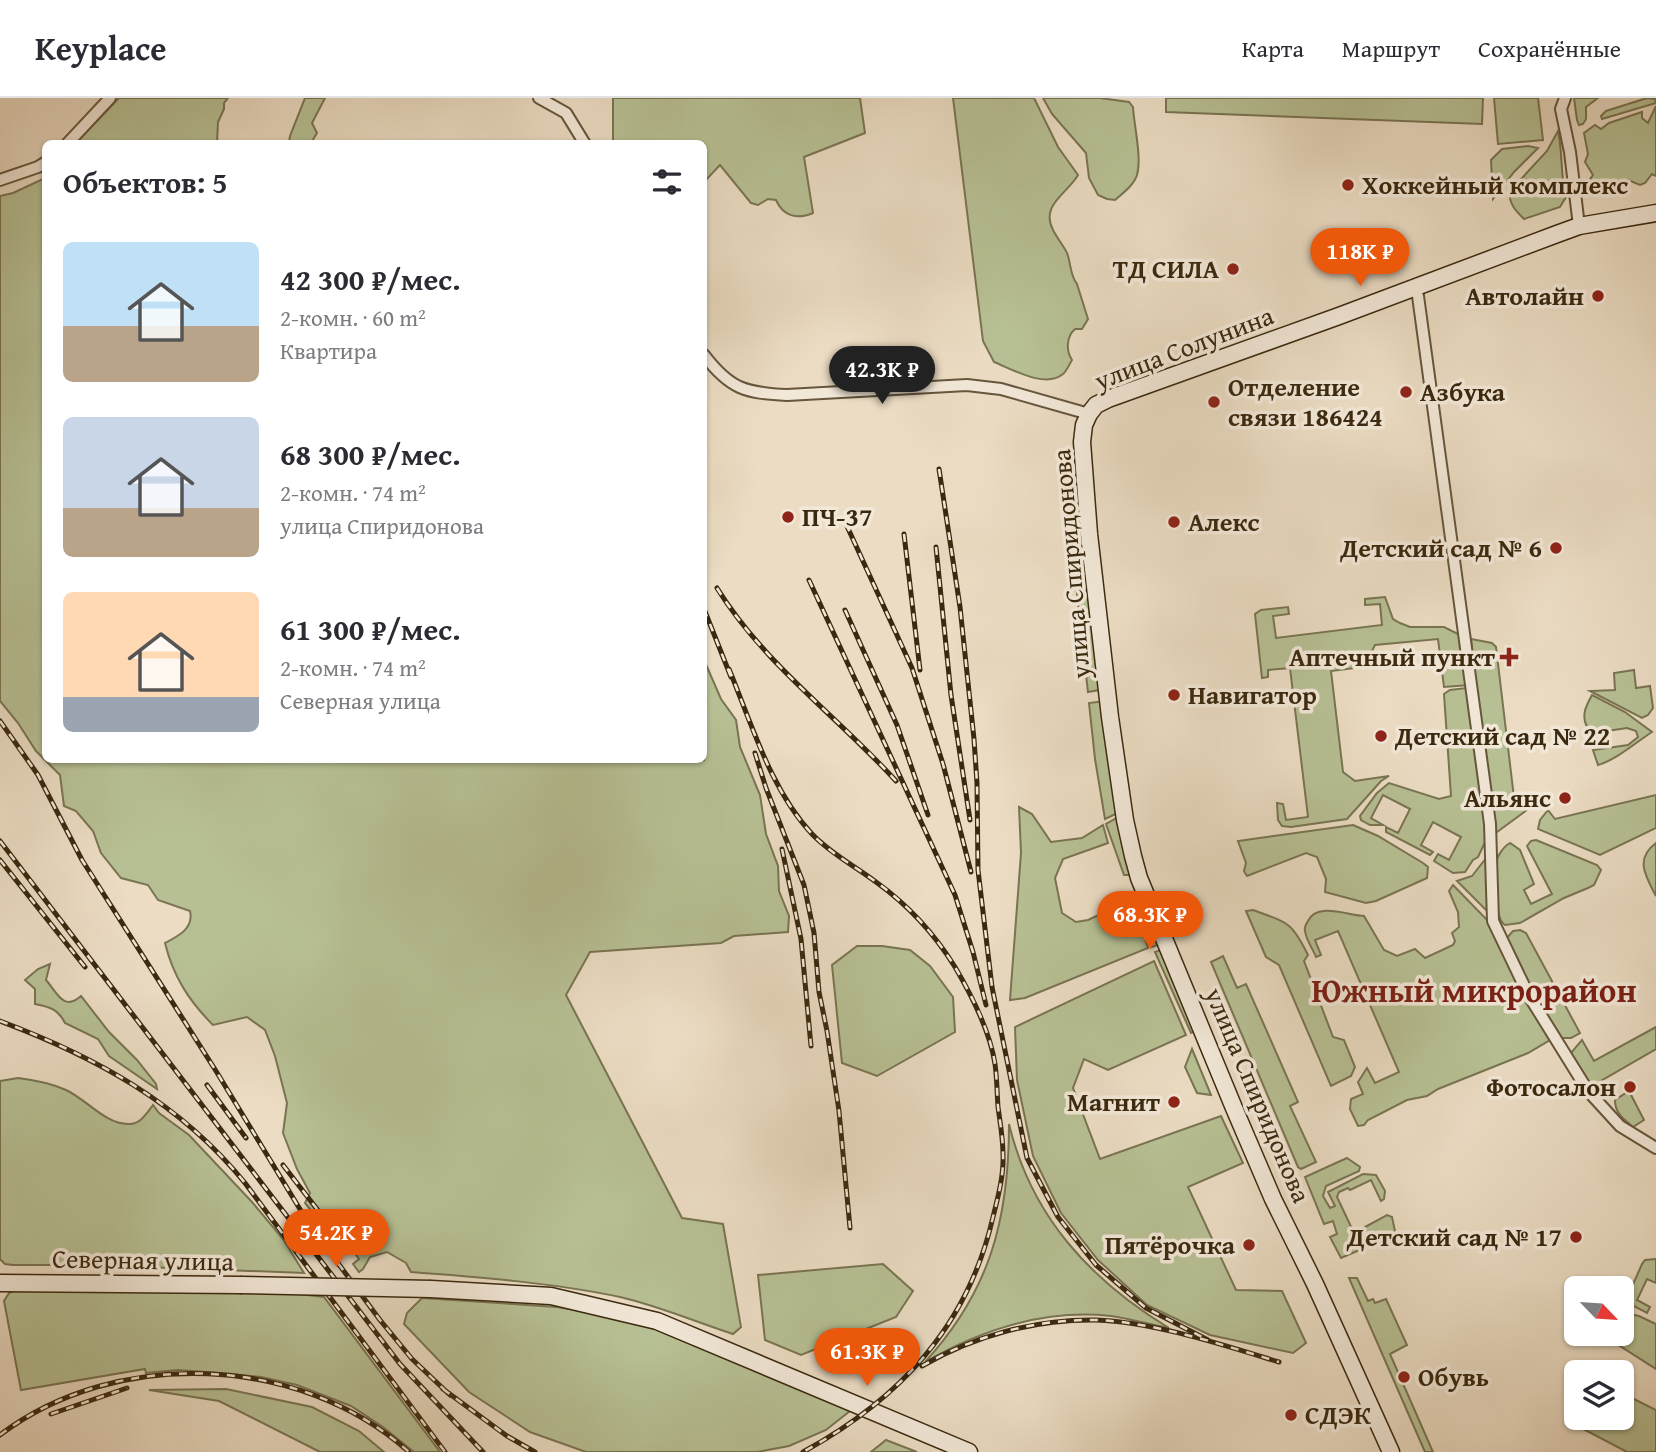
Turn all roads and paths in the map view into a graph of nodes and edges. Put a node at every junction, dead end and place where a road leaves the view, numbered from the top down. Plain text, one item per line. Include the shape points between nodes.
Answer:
1 (110, 98) edge
2 (539, 98) edge
3 (1564, 98) edge
4 (71, 140) edge
5 (583, 140) edge
6 (42, 164) edge
7 (0, 180) edge
8 (1656, 213) edge
9 (1579, 226) junction
10 (1418, 296) dead end
11 (707, 359) edge
12 (1089, 414) junction
13 (1656, 1148) edge
14 (0, 1283) edge
15 (969, 1452) edge
16 (1391, 1452) edge

1 - 4 street
2 - 5 street via 566,113
3 - 9 street via 1561,109
6 - 7 street
8 - 9 street, улица Солунина
9 - 12 street, улица Солунина via 1108,399
10 - 13 street via 1490,824 1493,921 1528,996 1588,1091 1620,1126
11 - 12 street via 720,376 759,394 967,385 1001,389
12 - 16 street, улица Спиридонова via 1082,442 1088,534 1125,820 1139,878 1273,1199
14 - 15 street, Северная улица, bridge via 431,1289 551,1296 656,1321

